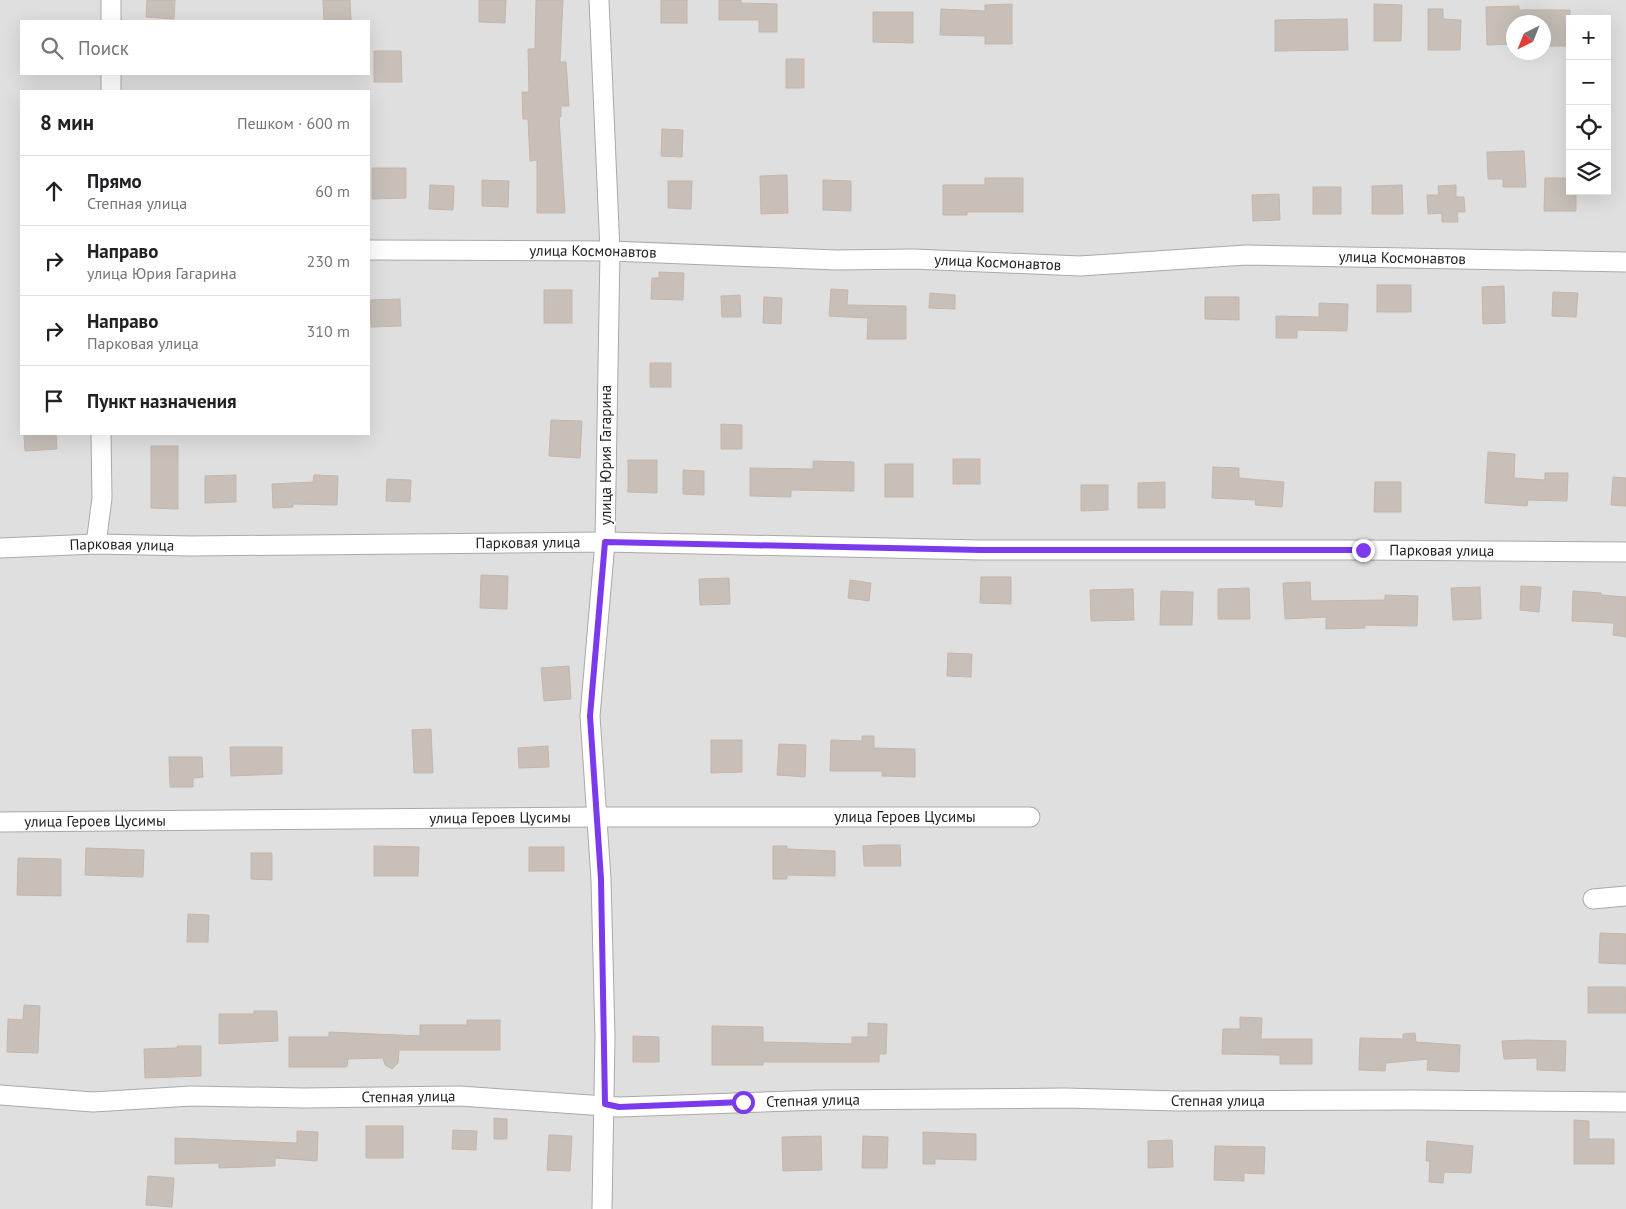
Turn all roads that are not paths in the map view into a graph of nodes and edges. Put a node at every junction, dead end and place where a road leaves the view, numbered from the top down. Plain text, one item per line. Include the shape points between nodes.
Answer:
1 (111, 0) edge
2 (599, 0) edge
3 (111, 20) edge
4 (111, 75) edge
5 (111, 90) edge
6 (370, 250) edge
7 (610, 252) junction
8 (1626, 262) edge
9 (101, 435) edge
10 (605, 542) junction
11 (96, 544) junction
12 (0, 548) edge
13 (1626, 552) edge
14 (596, 817) junction
15 (1030, 817) dead end
16 (0, 822) edge
17 (1626, 896) edge
18 (1593, 899) dead end
19 (0, 1095) edge
20 (1626, 1102) edge
21 (605, 1104) junction
22 (602, 1209) edge

1 - 3 street
2 - 7 street, улица Юрия Гагарина
4 - 5 street
6 - 7 street, улица Космонавтов
7 - 8 street, улица Космонавтов via 1080,266 1246,256
7 - 10 street, улица Юрия Гагарина
9 - 11 street via 102,498
10 - 11 street, Парковая улица
10 - 13 street, Парковая улица via 981,550
10 - 14 street, улица Юрия Гагарина via 590,716
11 - 12 street, Парковая улица
14 - 15 street, улица Героев Цусимы
14 - 16 street, улица Героев Цусимы
14 - 21 street, улица Юрия Гагарина via 601,889
17 - 18 street
19 - 21 street, Степная улица via 92,1102 191,1096 460,1096
20 - 21 street, Степная улица via 1065,1098 821,1100 619,1107
21 - 22 street, улица Юрия Гагарина

